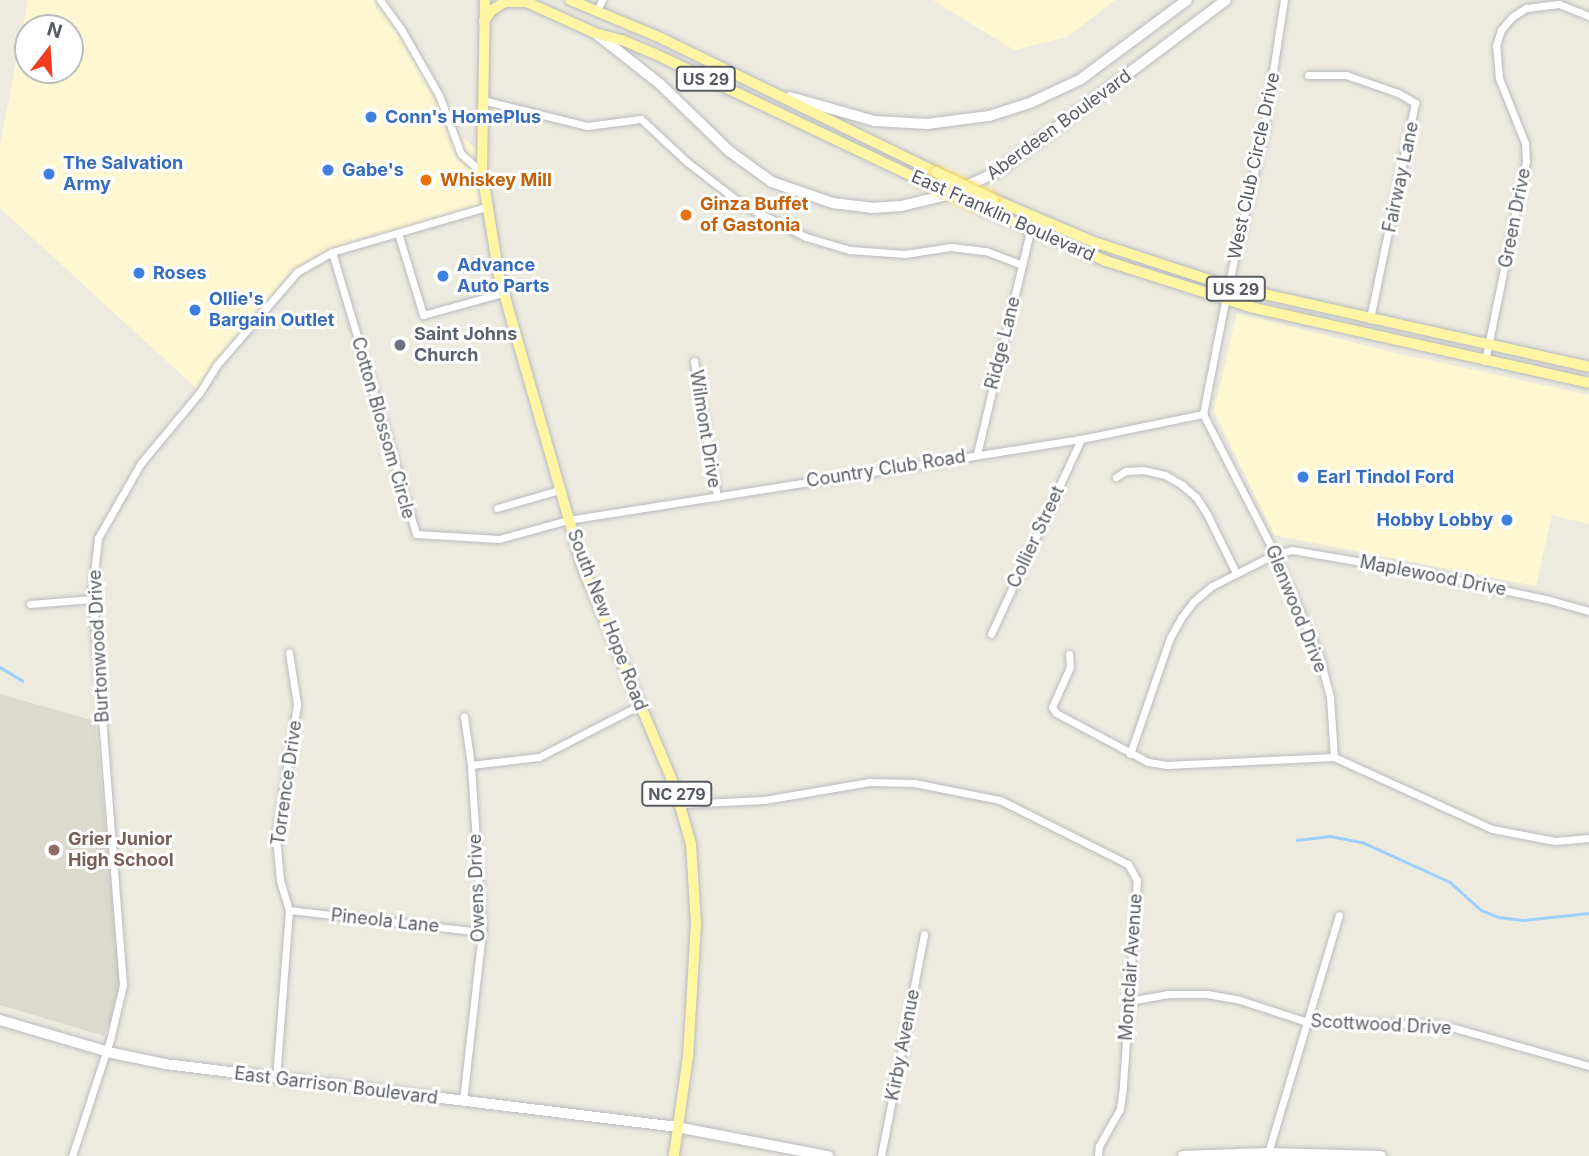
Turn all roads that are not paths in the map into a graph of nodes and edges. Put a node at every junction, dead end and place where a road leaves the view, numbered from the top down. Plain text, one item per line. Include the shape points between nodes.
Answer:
1 (380, 0) edge
2 (485, 0) edge
3 (570, 0) edge
4 (1187, 0) edge
5 (1226, 0) edge
6 (1284, 0) edge
7 (524, 1) edge
8 (600, 5) edge
9 (1589, 16) edge
10 (484, 21) junction
11 (595, 33) junction
12 (1308, 75) dead end
13 (766, 89) junction
14 (481, 100) junction
15 (482, 172) junction
16 (486, 207) junction
17 (1030, 231) junction
18 (398, 233) junction
19 (332, 251) junction
20 (1022, 265) junction
21 (1228, 286) junction
22 (503, 293) junction
23 (1228, 299) junction
24 (1370, 320) junction
25 (1489, 344) junction
26 (694, 361) dead end
27 (1485, 361) junction
28 (1589, 367) edge
29 (1589, 383) edge
30 (1203, 414) junction
31 (1081, 439) junction
32 (977, 454) junction
33 (1116, 477) dead end
34 (559, 489) junction
35 (717, 497) junction
36 (496, 508) dead end
37 (568, 520) junction
38 (1275, 554) junction
39 (1236, 573) junction
40 (93, 599) junction
41 (30, 604) dead end
42 (1589, 611) edge
43 (991, 634) dead end
44 (289, 653) dead end
45 (1069, 654) dead end
46 (640, 705) junction
47 (464, 717) dead end
48 (1130, 754) junction
49 (1334, 757) junction
50 (471, 765) junction
51 (681, 804) junction
52 (1589, 838) edge
53 (289, 910) junction
54 (1339, 915) dead end
55 (482, 932) junction
56 (924, 934) dead end
57 (1129, 1001) junction
58 (0, 1020) edge
59 (1307, 1022) junction
60 (106, 1051) junction
61 (1589, 1066) edge
62 (276, 1079) junction
63 (463, 1101) junction
64 (677, 1127) junction
65 (1268, 1153) junction
66 (72, 1156) edge
67 (674, 1156) edge
68 (828, 1156) edge
69 (881, 1156) edge
70 (1098, 1156) edge
71 (1183, 1156) edge
72 (1381, 1156) edge

1 - 15 street via 434,85 461,154
2 - 10 main road, South New Hope Road / NC 279
3 - 8 main road, East Franklin Boulevard / US 29
4 - 13 main road, Aberdeen Boulevard via 1081,79 989,116 927,124 875,121
5 - 11 main road, Aberdeen Boulevard via 997,173 947,195 901,206 833,203 772,181 729,151 661,85
6 - 21 street, West Club Circle Drive via 1264,130
7 - 10 main road via 505,2
7 - 11 main road, East Franklin Boulevard / US 29
8 - 13 main road, East Franklin Boulevard / US 29
9 - 25 street, Green Drive via 1559,4 1542,4 1512,17 1496,46 1499,78 1522,133 1526,161
10 - 14 main road, South New Hope Road / NC 279
11 - 17 main road, East Franklin Boulevard / US 29, bridge via 653,53
12 - 24 street, Fairway Lane via 1346,75 1415,103
13 - 21 main road, East Franklin Boulevard / US 29, bridge via 993,199 1094,242
14 - 15 main road, South New Hope Road / NC 279
14 - 20 street via 587,126 641,119 733,198 806,237 850,250 905,254 951,247 986,251
15 - 16 main road, South New Hope Road / NC 279
16 - 18 street, Burtonwood Drive
16 - 22 main road, South New Hope Road / NC 279
17 - 20 street, Ridge Lane
17 - 23 main road, East Franklin Boulevard / US 29 via 1106,261
18 - 19 street, Burtonwood Drive
18 - 22 street via 423,315
19 - 37 street, Cotton Blossom Circle via 414,534 490,540
19 - 40 street, Burtonwood Drive via 289,279 141,463 98,538
20 - 32 street, Ridge Lane
21 - 23 street, West Club Circle Drive
21 - 24 main road, East Franklin Boulevard / US 29
22 - 34 main road, South New Hope Road / NC 279
23 - 27 main road, East Franklin Boulevard / US 29 via 1291,318
23 - 30 street, West Club Circle Drive
24 - 25 main road, East Franklin Boulevard / US 29
25 - 27 street, Green Drive
25 - 28 main road, East Franklin Boulevard / US 29
26 - 35 street, Wilmont Drive
27 - 29 main road, East Franklin Boulevard / US 29
30 - 31 street, Country Club Road
30 - 38 street, Glenwood Drive
31 - 32 street, Country Club Road
31 - 43 street, Collier Street
32 - 35 street, Country Club Road
33 - 39 street via 1143,470 1182,485 1207,514
34 - 36 street
34 - 37 main road, South New Hope Road / NC 279
35 - 37 street, Country Club Road
37 - 46 main road, South New Hope Road / NC 279 via 596,602
38 - 39 street
38 - 42 street, Maplewood Drive via 1292,550 1415,571
38 - 49 street, Glenwood Drive via 1319,655 1330,697
39 - 48 street via 1194,601 1181,618
40 - 41 street
40 - 60 street, Burtonwood Drive via 123,956 121,998
44 - 53 street, Torrence Drive via 297,704 276,852
45 - 48 street via 1070,667 1052,707
46 - 50 street via 539,757
46 - 51 main road, South New Hope Road / NC 279
47 - 50 street, Owens Drive
48 - 49 street via 1166,765
49 - 52 street via 1492,829 1555,841
50 - 55 street, Owens Drive
51 - 57 street, Montclair Avenue via 764,800 891,781 988,796 1014,806 1133,869 1136,890
51 - 64 main road, South New Hope Road / NC 279 via 697,898 688,1056
53 - 55 street, Pineola Lane
53 - 62 street, Torrence Drive
54 - 59 street
55 - 63 street, Owens Drive
56 - 69 street, Kirby Avenue
57 - 59 street, Scottwood Drive via 1207,994
57 - 70 street, Montclair Avenue via 1119,1109
58 - 60 main road, East Garrison Boulevard
59 - 61 street, Scottwood Drive via 1455,1028
59 - 65 street
60 - 62 main road, East Garrison Boulevard
60 - 66 street, Burtonwood Drive
62 - 63 main road, East Garrison Boulevard
63 - 64 main road, East Garrison Boulevard
64 - 67 main road, South New Hope Road / NC 279
64 - 68 main road, East Garrison Boulevard
65 - 71 main road
65 - 72 main road

